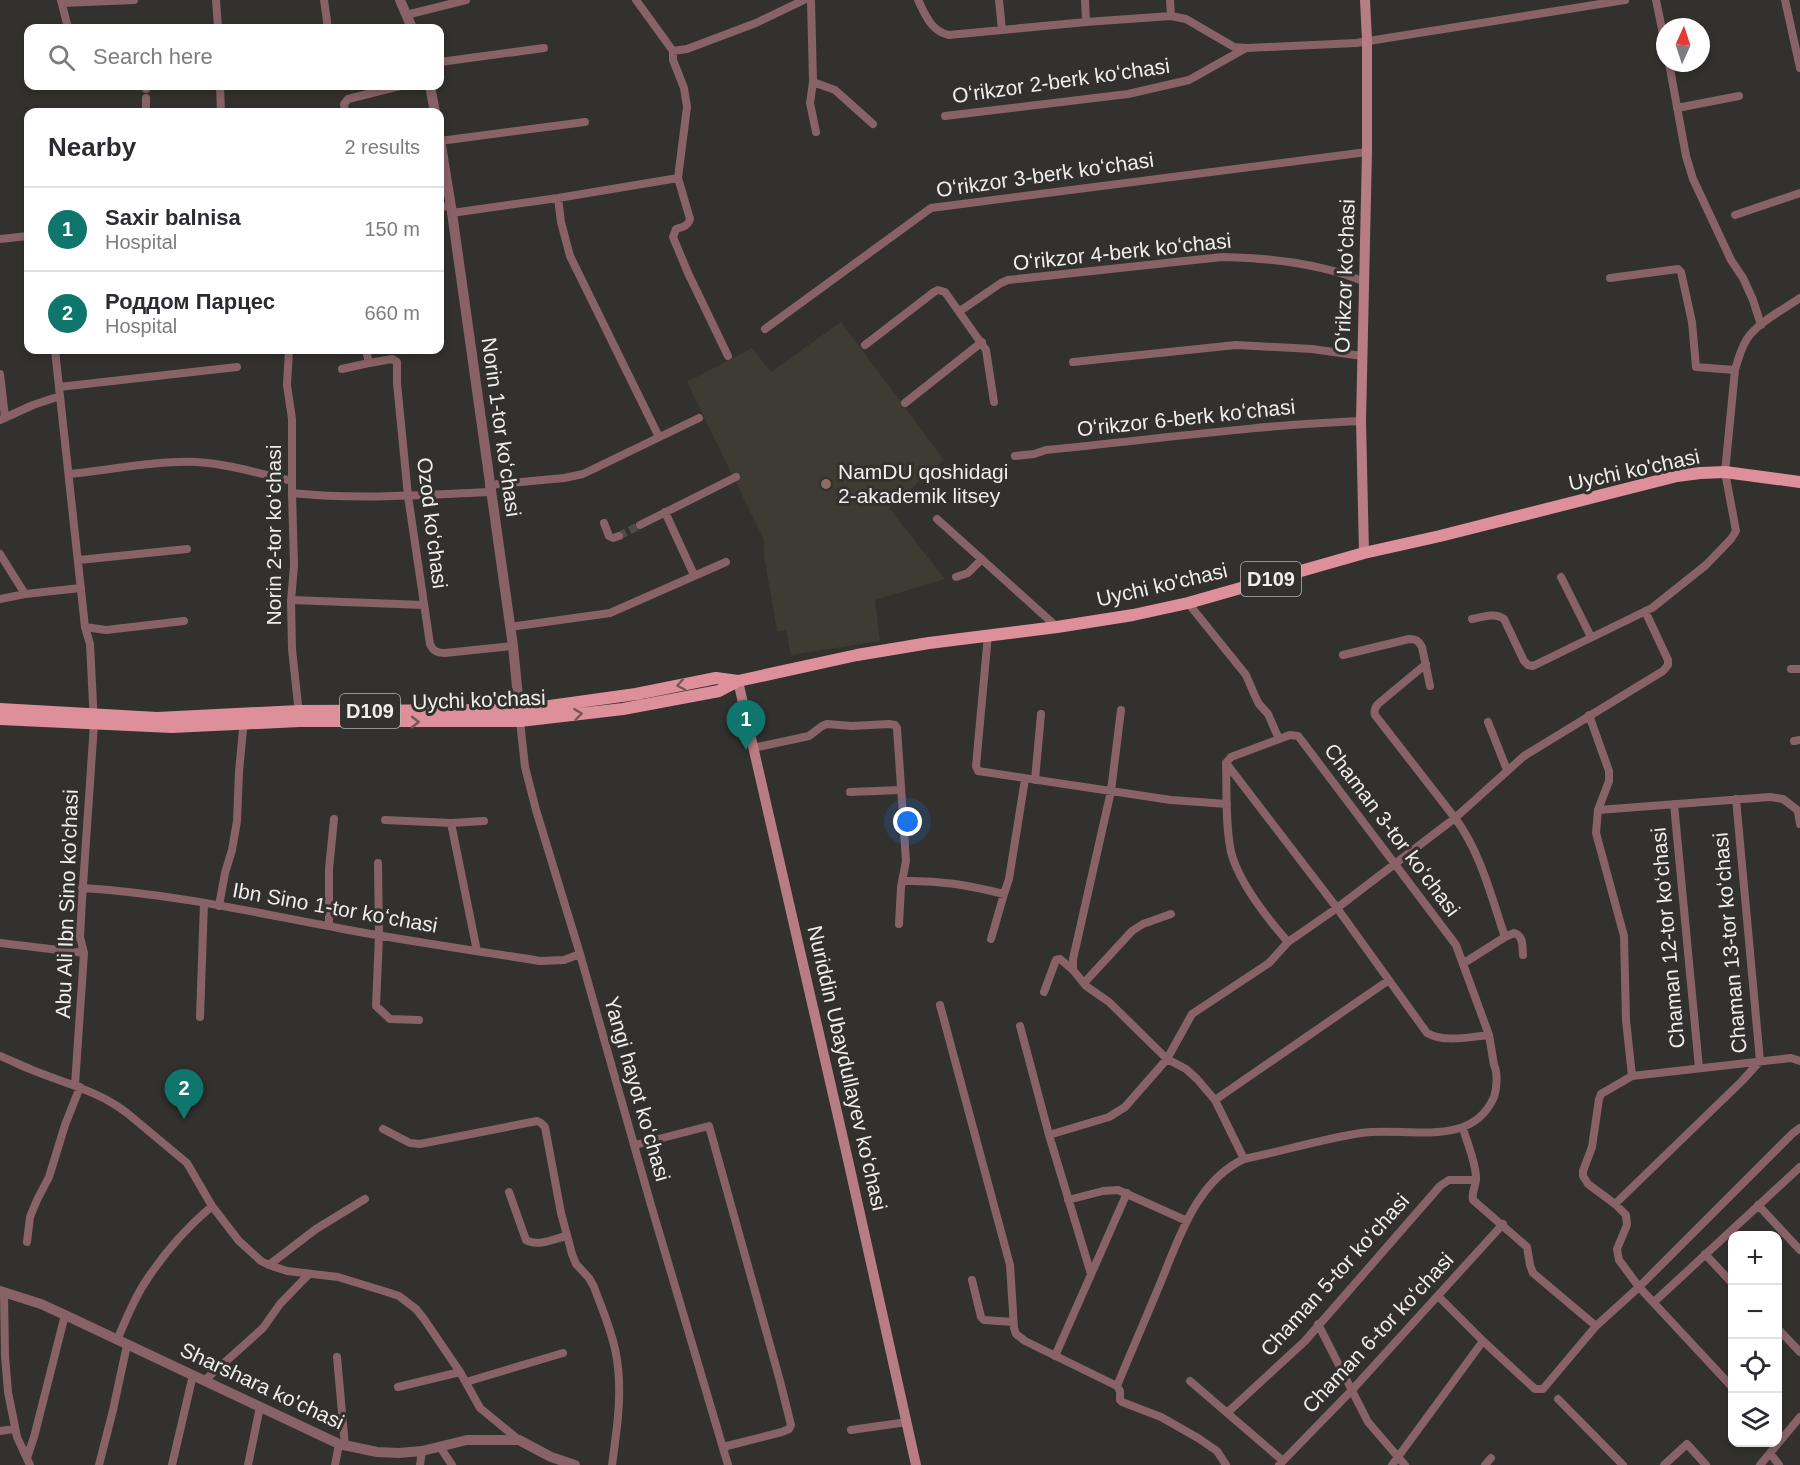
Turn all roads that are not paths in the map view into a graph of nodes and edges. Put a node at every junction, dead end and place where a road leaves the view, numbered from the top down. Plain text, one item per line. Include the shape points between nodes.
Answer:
1 (134, 0) edge
2 (216, 0) edge
3 (324, 0) edge
4 (400, 0) edge
5 (466, 0) edge
6 (636, 0) edge
7 (804, 0) edge
8 (811, 0) edge
9 (918, 0) edge
10 (999, 0) edge
11 (1085, 0) edge
12 (1170, 0) edge
13 (1365, 0) edge
14 (1624, 0) edge
15 (1656, 0) edge
16 (1785, 0) edge
17 (62, 2) edge
18 (406, 15) junction
19 (1171, 16) junction
20 (1660, 18) edge
21 (1086, 22) junction
22 (67, 24) edge
23 (218, 24) edge
24 (327, 24) edge
25 (410, 24) edge
26 (1002, 30) junction
27 (1367, 40) junction
28 (544, 48) dead end
29 (1247, 48) junction
30 (673, 51) junction
31 (444, 61) edge
32 (1800, 68) edge
33 (1671, 72) edge
34 (813, 82) junction
35 (220, 90) edge
36 (384, 90) edge
37 (431, 90) edge
38 (146, 91) edge
39 (1739, 96) dead end
40 (146, 108) edge
41 (221, 108) edge
42 (344, 108) edge
43 (434, 108) edge
44 (1677, 108) junction
45 (945, 116) dead end
46 (585, 122) dead end
47 (873, 124) dead end
48 (816, 132) dead end
49 (444, 140) edge
50 (1368, 152) junction
51 (678, 178) junction
52 (444, 179) edge
53 (1800, 193) edge
54 (558, 198) junction
55 (447, 208) edge
56 (1735, 215) dead end
57 (24, 237) edge
58 (0, 239) edge
59 (1610, 278) dead end
60 (1365, 282) junction
61 (1800, 298) edge
62 (960, 311) junction
63 (1761, 326) junction
64 (765, 329) dead end
65 (982, 342) junction
66 (865, 345) dead end
67 (55, 354) edge
68 (289, 354) edge
69 (367, 354) edge
70 (728, 356) dead end
71 (1362, 356) junction
72 (1073, 362) dead end
73 (369, 363) junction
74 (237, 367) dead end
75 (342, 369) dead end
76 (1735, 370) junction
77 (0, 374) edge
78 (59, 387) junction
79 (60, 396) junction
80 (994, 402) dead end
81 (905, 404) dead end
82 (699, 418) dead end
83 (2, 419) edge
84 (1361, 421) junction
85 (659, 437) junction
86 (1015, 456) dead end
87 (1725, 472) junction
88 (69, 474) junction
89 (736, 477) dead end
90 (292, 481) junction
91 (1800, 482) edge
92 (490, 488) junction
93 (292, 492) junction
94 (408, 496) junction
95 (665, 513) junction
96 (937, 519) dead end
97 (604, 523) dead end
98 (640, 525) tunnel mouth
99 (619, 536) dead end
100 (187, 549) dead end
101 (1364, 553) junction
102 (0, 554) edge
103 (982, 559) junction
104 (78, 560) junction
105 (726, 562) dead end
106 (694, 575) junction
107 (957, 577) dead end
108 (1561, 577) dead end
109 (81, 588) junction
110 (25, 594) junction
111 (0, 599) edge
112 (291, 600) junction
113 (1188, 603) junction
114 (424, 605) junction
115 (1645, 611) junction
116 (1472, 619) dead end
117 (184, 621) dead end
118 (85, 627) junction
119 (510, 627) junction
120 (1057, 627) junction
121 (988, 635) junction
122 (1591, 638) junction
123 (513, 646) junction
124 (1342, 655) dead end
125 (1426, 664) junction
126 (738, 681) junction
127 (1431, 686) dead end
128 (0, 709) edge
129 (1121, 710) dead end
130 (1041, 714) dead end
131 (1590, 715) junction
132 (299, 716) junction
133 (520, 716) junction
134 (244, 718) junction
135 (0, 719) edge
136 (94, 719) junction
137 (1488, 723) dead end
138 (1279, 739) junction
139 (753, 748) junction
140 (1226, 763) junction
141 (1507, 770) junction
142 (1030, 779) junction
143 (901, 790) junction
144 (1111, 791) junction
145 (850, 792) dead end
146 (1736, 800) junction
147 (1227, 804) junction
148 (1674, 804) junction
149 (1598, 810) junction
150 (1799, 812) edge
151 (1455, 818) junction
152 (334, 819) dead end
153 (385, 820) dead end
154 (484, 821) dead end
155 (451, 823) junction
156 (1800, 824) edge
157 (378, 863) dead end
158 (1396, 864) junction
159 (902, 881) junction
160 (82, 888) junction
161 (1004, 894) junction
162 (204, 903) junction
163 (219, 906) junction
164 (1337, 908) junction
165 (1171, 914) dead end
166 (899, 924) dead end
167 (329, 926) junction
168 (379, 936) junction
169 (1504, 937) junction
170 (991, 939) dead end
171 (1288, 942) junction
172 (0, 943) edge
173 (477, 951) junction
174 (84, 953) junction
175 (580, 954) junction
176 (1523, 955) dead end
177 (1464, 963) junction
178 (1074, 970) junction
179 (1389, 980) junction
180 (1084, 983) junction
181 (1044, 992) dead end
182 (940, 1005) dead end
183 (200, 1017) dead end
184 (419, 1020) dead end
185 (1020, 1026) dead end
186 (1489, 1035) junction
187 (0, 1056) edge
188 (1167, 1059) junction
189 (1760, 1061) junction
190 (1800, 1061) edge
191 (1699, 1068) junction
192 (1632, 1076) junction
193 (78, 1086) junction
194 (1215, 1100) junction
195 (1462, 1128) junction
196 (1800, 1128) edge
197 (383, 1129) dead end
198 (1049, 1136) junction
199 (634, 1145) junction
200 (1244, 1159) junction
201 (1800, 1167) edge
202 (1476, 1180) junction
203 (509, 1192) dead end
204 (1127, 1193) junction
205 (364, 1199) dead end
206 (1068, 1200) junction
207 (1615, 1204) junction
208 (1758, 1205) junction
209 (212, 1206) junction
210 (1187, 1221) junction
211 (1503, 1224) junction
212 (566, 1236) junction
213 (27, 1242) dead end
214 (1800, 1250) edge
215 (1705, 1254) junction
216 (269, 1265) junction
217 (309, 1274) junction
218 (1091, 1274) junction
219 (1728, 1278) edge
220 (972, 1280) dead end
221 (1639, 1287) junction
222 (2, 1292) edge
223 (1438, 1296) junction
224 (1654, 1302) junction
225 (65, 1315) junction
226 (1013, 1322) junction
227 (1318, 1324) junction
228 (1596, 1326) junction
229 (1782, 1333) edge
230 (1483, 1341) junction
231 (122, 1342) junction
232 (1800, 1352) edge
233 (563, 1353) dead end
234 (3, 1356) edge
235 (1055, 1356) junction
236 (337, 1357) dead end
237 (460, 1372) junction
238 (193, 1375) junction
239 (205, 1380) junction
240 (1190, 1381) dead end
241 (466, 1382) junction
242 (1728, 1383) edge
243 (1117, 1386) junction
244 (398, 1387) dead end
245 (1352, 1390) junction
246 (1558, 1399) dead end
247 (260, 1407) junction
248 (1227, 1412) junction
249 (1800, 1417) edge
250 (907, 1422) junction
251 (1790, 1428) junction
252 (14, 1429) junction
253 (851, 1430) dead end
254 (1800, 1430) edge
255 (0, 1431) edge
256 (1782, 1435) edge
257 (519, 1440) junction
258 (342, 1445) junction
259 (440, 1447) junction
260 (723, 1447) junction
261 (1773, 1447) edge
262 (422, 1451) junction
263 (1770, 1453) junction
264 (29, 1461) edge
265 (1395, 1461) edge
266 (1281, 1463) edge
267 (99, 1465) edge
268 (172, 1465) edge
269 (248, 1465) edge
270 (335, 1465) edge
271 (420, 1465) edge
272 (452, 1465) edge
273 (575, 1465) edge
274 (612, 1465) edge
275 (728, 1465) edge
276 (916, 1465) edge
277 (1226, 1465) edge
278 (1405, 1465) edge
279 (1623, 1465) edge
280 (1664, 1465) edge
281 (1706, 1465) edge
282 (1760, 1465) edge
283 (1779, 1465) edge

1 - 17 street
2 - 23 street
3 - 24 street
4 - 18 street
5 - 18 street
6 - 30 street
7 - 30 street via 756,23
8 - 34 street
9 - 26 street via 928,22 941,33
10 - 26 street
11 - 21 street
12 - 19 street
13 - 27 main road, Oʻrikzor koʻchasi
14 - 27 street
15 - 20 street
16 - 32 street
17 - 22 street
18 - 25 street
19 - 21 street
19 - 29 street via 1186,19 1234,47
21 - 26 street
27 - 29 street
27 - 50 main road, Oʻrikzor koʻchasi
28 - 31 street
29 - 45 street, Oʻrikzor 2-berk koʻchasi via 1189,80 1157,88
30 - 51 street via 687,107
33 - 44 street
34 - 47 street via 835,90
34 - 48 street via 810,103
35 - 41 street
36 - 42 street via 348,99
37 - 43 street
38 - 40 street
39 - 44 street
44 - 63 street via 1693,179 1743,278
46 - 49 street
50 - 60 main road, Oʻrikzor koʻchasi
50 - 64 street, Oʻrikzor 3-berk koʻchasi via 931,208
51 - 54 street
51 - 70 street via 690,219 676,229 674,243
52 - 55 street, Norin 1-tor koʻchasi
53 - 56 street
54 - 55 street
54 - 85 street via 570,256
55 - 92 street, Norin 1-tor koʻchasi
57 - 58 street
59 - 76 street via 1678,269 1690,307 1696,367
60 - 62 street, Oʻrikzor 4-berk koʻchasi via 1314,265 1222,257 1008,280
60 - 71 main road, Oʻrikzor koʻchasi
61 - 63 street
62 - 65 street
62 - 66 street via 945,291 938,290
63 - 76 street via 1747,339
65 - 80 street via 988,355
65 - 81 street
67 - 78 street, Abu Ali Ibn Sino ko'chasi
68 - 90 street, Norin 2-tor koʻchasi
69 - 73 street
71 - 72 street via 1236,345
71 - 84 main road, Oʻrikzor koʻchasi
73 - 75 street
73 - 94 street, Ozod koʻchasi via 389,359 397,362
74 - 78 street
76 - 87 street
77 - 83 street
78 - 79 street, Abu Ali Ibn Sino ko'chasi
79 - 83 street
79 - 88 street, Abu Ali Ibn Sino ko'chasi
82 - 85 street
84 - 86 street, Oʻrikzor 6-berk koʻchasi via 1254,427
84 - 101 main road, Oʻrikzor koʻchasi
85 - 92 street via 573,476
87 - 91 main road, Uychi ko'chasi / D109
87 - 101 main road, Uychi ko'chasi / D109 via 1677,476
87 - 115 street via 1736,527 1734,536 1706,565
88 - 90 street via 197,462
88 - 104 street, Abu Ali Ibn Sino ko'chasi
89 - 95 street
90 - 93 street, Norin 2-tor koʻchasi
92 - 94 street
92 - 119 street, Norin 1-tor koʻchasi
93 - 94 street
93 - 112 street, Norin 2-tor koʻchasi
94 - 114 street, Ozod koʻchasi
95 - 98 street
95 - 106 street
96 - 103 street
97 - 99 street via 609,536
100 - 104 street
101 - 113 main road, Uychi ko'chasi / D109
102 - 110 street
103 - 107 street via 968,573
103 - 120 street
104 - 109 street, Abu Ali Ibn Sino ko'chasi
105 - 106 street
106 - 119 street via 610,613
108 - 122 street
109 - 110 street
109 - 118 street, Abu Ali Ibn Sino ko'chasi
110 - 111 street
112 - 114 street
112 - 132 street, Norin 2-tor koʻchasi
113 - 120 main road, Uychi ko'chasi / D109
113 - 138 street via 1246,675
114 - 123 street, Ozod koʻchasi via 430,644 437,652
115 - 122 street
115 - 131 street via 1667,657 1666,669
116 - 122 street via 1500,616 1524,661 1533,666
117 - 118 street via 106,630
118 - 136 street, Abu Ali Ibn Sino ko'chasi via 90,644
119 - 123 street, Norin 1-tor koʻchasi
120 - 121 main road, Uychi ko'chasi / D109
121 - 126 main road, Uychi ko'chasi / D109 via 857,655
121 - 142 street via 977,769
123 - 133 street, Norin 1-tor koʻchasi
124 - 125 street via 1415,639 1422,647
125 - 127 street
125 - 151 street via 1374,711
126 - 133 main road, Uychi ko'chasi / D109 via 719,691 623,709
126 - 139 main road, Nuriddin Ubaydullayev koʻchasi
128 - 136 main road, Uychi ko'chasi / D109
129 - 144 street
130 - 142 street
131 - 141 street
131 - 149 street via 1609,771
132 - 133 main road, Uychi ko'chasi / D109
132 - 134 main road, Uychi ko'chasi / D109
133 - 175 street, Yangi hayot koʻchasi via 525,767
134 - 136 main road, Uychi ko'chasi / D109 via 172,727
134 - 163 street via 237,821
135 - 136 main road, Uychi ko'chasi / D109
136 - 160 street, Abu Ali Ibn Sino ko'chasi
137 - 141 street
138 - 140 street via 1236,754
138 - 158 street, Chaman 3-tor koʻchasi via 1294,735 1302,741
139 - 143 street via 809,736 827,724 892,724 897,728
139 - 250 main road, Nuriddin Ubaydullayev koʻchasi
140 - 147 street
140 - 164 street
141 - 151 street
142 - 144 street
142 - 161 street
143 - 145 street
143 - 159 street via 906,861
144 - 147 street
144 - 178 street via 1073,959
146 - 148 street
146 - 150 street via 1776,797
146 - 189 street, Chaman 13-tor koʻchasi
147 - 171 street via 1234,862 1265,915
148 - 149 street
148 - 191 street, Chaman 12-tor koʻchasi
149 - 192 street via 1597,839 1624,936
150 - 156 street
151 - 158 street
151 - 169 street via 1477,854
152 - 167 street
153 - 155 street
154 - 155 street
155 - 173 street
157 - 168 street
158 - 164 street
158 - 177 street, Chaman 3-tor koʻchasi via 1456,945
159 - 161 street via 933,880
159 - 166 street
160 - 162 street, Ibn Sino 1-tor koʻchasi
160 - 174 street, Abu Ali Ibn Sino ko'chasi via 80,937
161 - 170 street
162 - 163 street, Ibn Sino 1-tor koʻchasi
162 - 183 street
163 - 167 street, Ibn Sino 1-tor koʻchasi
164 - 171 street
164 - 179 street
165 - 180 street via 1132,931
167 - 168 street, Ibn Sino 1-tor koʻchasi
168 - 173 street, Ibn Sino 1-tor koʻchasi
168 - 184 street via 376,1006 390,1019
169 - 176 street via 1514,933 1520,936
169 - 177 street
171 - 188 street via 1263,968 1192,1014
172 - 174 street
173 - 175 street, Ibn Sino 1-tor koʻchasi via 556,962
174 - 193 street, Abu Ali Ibn Sino ko'chasi
175 - 199 street, Yangi hayot koʻchasi
177 - 186 street, Chaman 3-tor koʻchasi
178 - 180 street
178 - 181 street via 1056,960
179 - 186 street via 1427,1033 1436,1038
179 - 194 street
180 - 188 street
182 - 226 street via 1010,1265
185 - 198 street
186 - 195 street, Chaman 3-tor koʻchasi via 1496,1090 1482,1115
187 - 193 street
188 - 194 street via 1186,1069
188 - 198 street via 1118,1113
189 - 190 street
189 - 191 street
189 - 207 street, Chaman 13-tor koʻchasi
191 - 192 street
192 - 207 street via 1601,1094 1592,1147 1583,1171 1584,1180
193 - 209 street via 116,1105 173,1150 187,1163
193 - 213 street, Abu Ali Ibn Sino ko'chasi via 50,1177 30,1217
194 - 200 street
195 - 200 street via 1440,1132 1363,1132
195 - 202 street
196 - 221 street
197 - 212 street via 420,1144 541,1123 545,1127
198 - 206 street
199 - 260 street, Yangi hayot koʻchasi
199 - 260 street via 709,1126 791,1425 782,1432
200 - 210 street via 1209,1187
201 - 208 street
202 - 211 street via 1473,1200
202 - 227 street, Chaman 5-tor koʻchasi via 1449,1180 1440,1186
203 - 212 street via 526,1240 539,1243
204 - 206 street via 1112,1190
204 - 210 street
204 - 218 street
205 - 216 street
206 - 218 street
207 - 221 street via 1627,1222 1617,1255
208 - 214 street
208 - 215 street
209 - 216 street via 239,1241
209 - 231 street via 182,1233 143,1286
210 - 243 street
211 - 223 street, Chaman 6-tor koʻchasi
211 - 228 street via 1527,1247 1533,1273
212 - 274 street via 576,1264 594,1287 616,1352 619,1393
215 - 219 street
215 - 224 street
216 - 217 street
217 - 237 street via 338,1277 408,1302
217 - 239 street via 263,1328
218 - 235 street
220 - 226 street via 981,1317
221 - 224 street
221 - 228 street
222 - 225 street, Sharshara ko'chasi
222 - 234 street
223 - 230 street
223 - 245 street, Chaman 6-tor koʻchasi
224 - 242 street
225 - 231 street, Sharshara ko'chasi
225 - 264 street
226 - 235 street via 1018,1336
227 - 245 street
227 - 248 street, Chaman 5-tor koʻchasi via 1305,1341
228 - 230 street via 1548,1385 1539,1390
229 - 232 street
230 - 265 street
231 - 238 street, Sharshara ko'chasi
231 - 267 street via 113,1410
233 - 241 street
234 - 252 street
235 - 243 street
236 - 258 street
237 - 241 street
237 - 244 street
238 - 239 street, Sharshara ko'chasi
238 - 268 street
239 - 247 street, Sharshara ko'chasi
240 - 248 street
241 - 257 street via 480,1408
243 - 277 street via 1122,1402 1161,1417 1197,1438 1217,1451
245 - 265 street
245 - 266 street, Chaman 6-tor koʻchasi
246 - 279 street
247 - 258 street, Sharshara ko'chasi
247 - 269 street
248 - 266 street
249 - 251 street
250 - 253 street
250 - 276 main road, Nuriddin Ubaydullayev koʻchasi
251 - 254 street
251 - 256 street
252 - 255 street
252 - 264 street
257 - 259 street, Sharshara ko'chasi via 477,1438
257 - 273 street
258 - 262 street, Sharshara ko'chasi via 399,1454
258 - 270 street
259 - 262 street, Sharshara ko'chasi
259 - 272 street
260 - 275 street, Yangi hayot koʻchasi
261 - 263 street
262 - 271 street
263 - 282 street
263 - 283 street
265 - 278 street
280 - 281 street via 1687,1444

